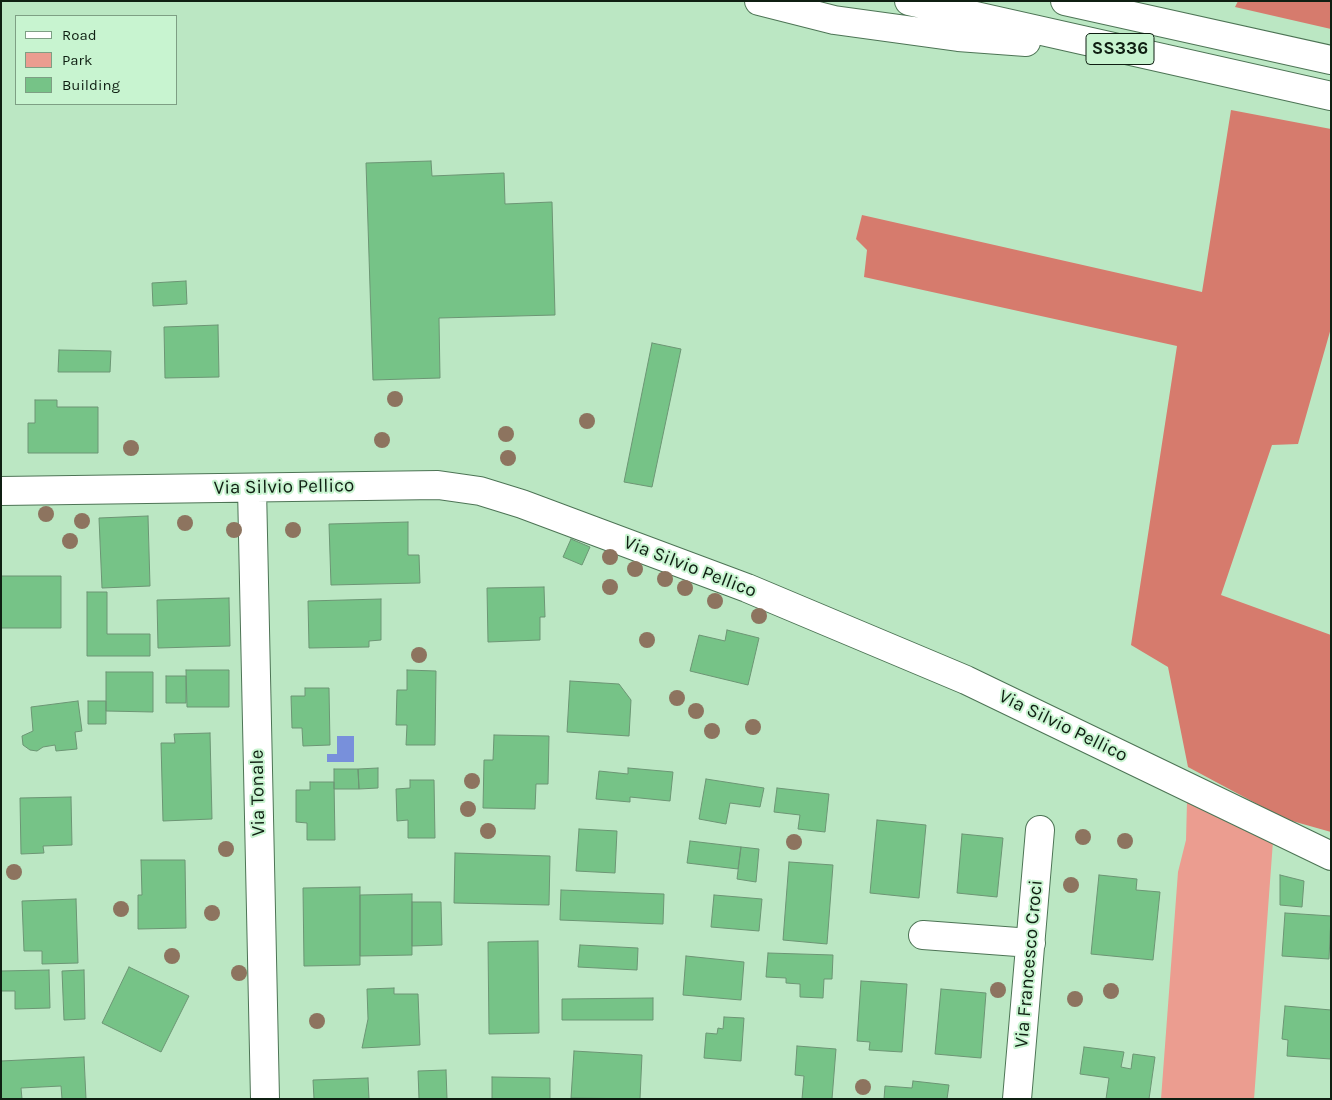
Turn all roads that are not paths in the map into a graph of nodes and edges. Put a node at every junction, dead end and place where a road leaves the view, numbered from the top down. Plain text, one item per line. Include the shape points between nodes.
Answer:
1 (759, 1) edge
2 (909, 1) edge
3 (1065, 1) edge
4 (1096, 1) edge
5 (1128, 15) junction
6 (1121, 50) junction
7 (1331, 60) edge
8 (1331, 96) edge
9 (252, 488) junction
10 (1, 492) edge
11 (1040, 830) dead end
12 (1331, 856) edge
13 (923, 935) dead end
14 (1031, 943) junction
15 (265, 1099) edge
16 (1017, 1099) edge

1 - 6 main road via 834,20 958,37
2 - 6 main road, SS336
3 - 5 main road, SS336
4 - 5 main road
5 - 7 main road, SS336
6 - 8 main road, SS336
9 - 10 main road, Via Silvio Pellico
9 - 12 main road, Via Silvio Pellico via 438,485 480,491 522,504 747,588 966,680
9 - 15 main road, Via Tonale
11 - 14 main road, Via Francesco Croci
13 - 14 main road
14 - 16 main road, Via Francesco Croci

